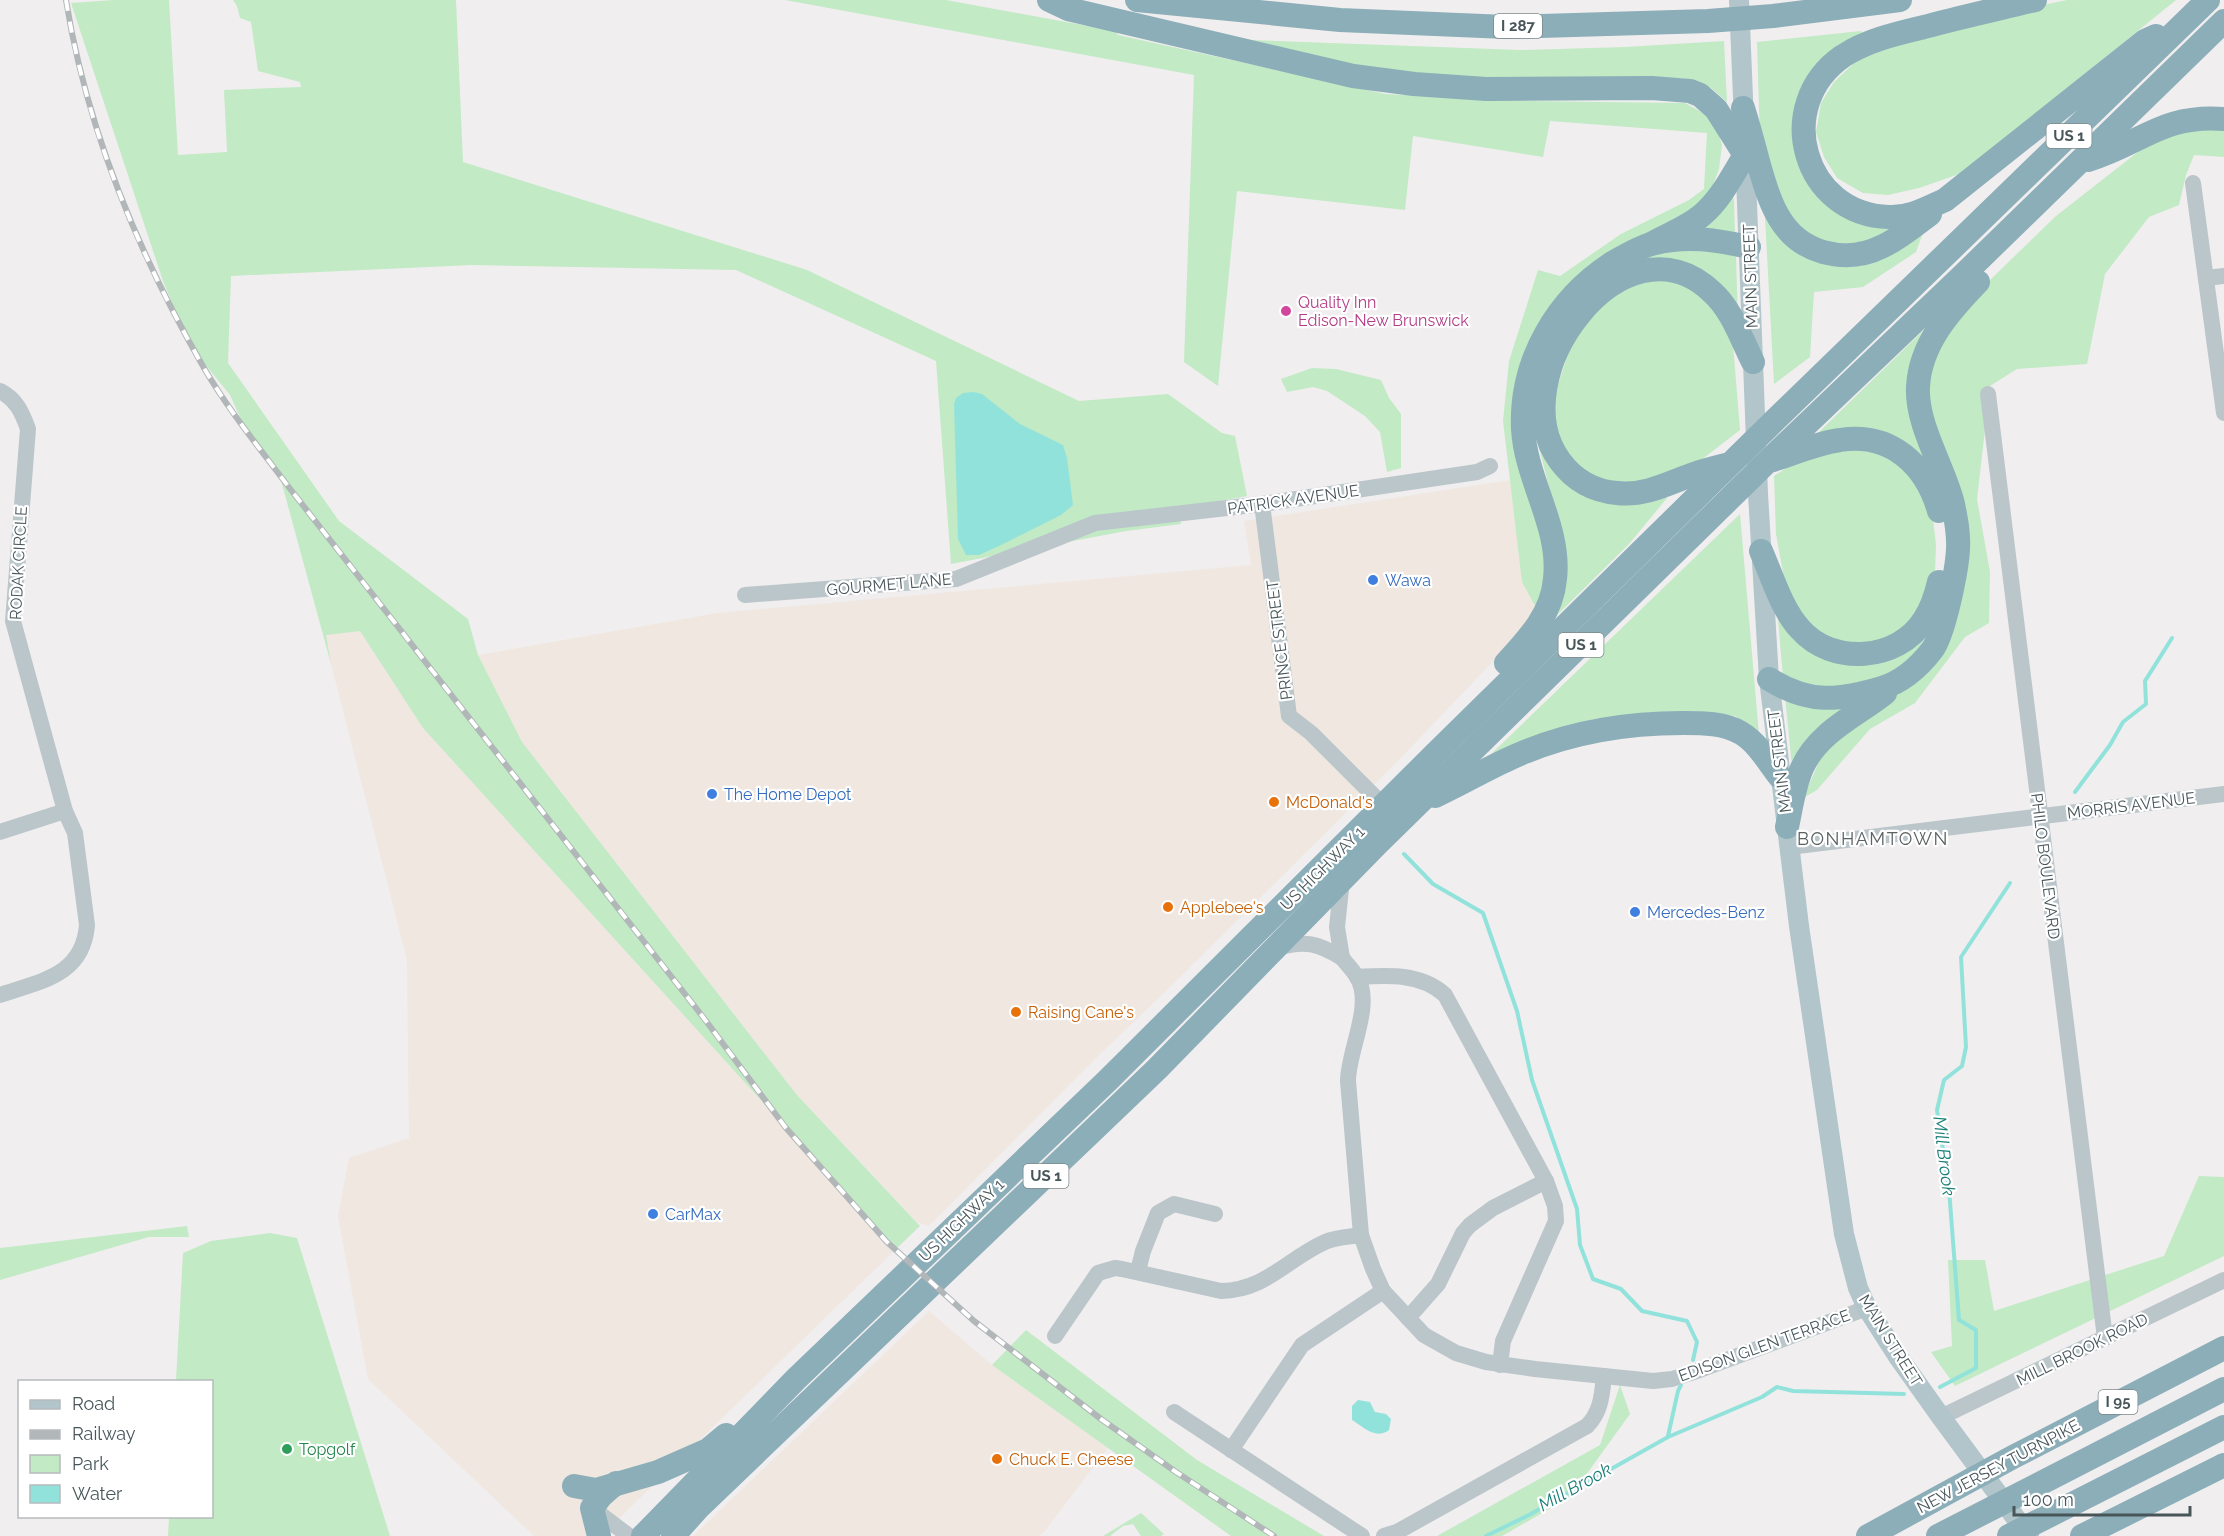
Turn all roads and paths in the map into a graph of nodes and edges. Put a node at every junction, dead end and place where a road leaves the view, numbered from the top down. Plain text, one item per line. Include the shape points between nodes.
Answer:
1 (1049, 0) edge
2 (1137, 0) edge
3 (1739, 0) edge
4 (1900, 0) edge
5 (2035, 0) edge
6 (2208, 0) edge
7 (2224, 21) edge
8 (2184, 23) junction
9 (1743, 108) junction
10 (2224, 119) edge
11 (1745, 155) junction
12 (2078, 163) junction
13 (2193, 183) dead end
14 (1945, 200) junction
15 (2022, 218) junction
16 (1653, 243) junction
17 (1749, 247) junction
18 (2224, 276) edge
19 (2206, 278) junction
20 (1753, 362) junction
21 (0, 391) edge
22 (1988, 394) dead end
23 (2224, 413) edge
24 (1768, 461) junction
25 (1731, 463) junction
26 (1490, 466) dead end
27 (1262, 504) junction
28 (1095, 523) joint
29 (1761, 551) junction
30 (745, 595) dead end
31 (1769, 679) junction
32 (1897, 684) junction
33 (1480, 710) junction
34 (1780, 777) junction
35 (2224, 794) edge
36 (1384, 806) junction
37 (1416, 806) junction
38 (65, 811) junction
39 (2040, 817) junction
40 (0, 832) edge
41 (1788, 837) junction
42 (1342, 880) junction
43 (1273, 949) junction
44 (1342, 958) junction
45 (1357, 977) junction
46 (0, 995) edge
47 (1546, 1180) junction
48 (1215, 1214) dead end
49 (1361, 1235) junction
50 (1138, 1271) junction
51 (2224, 1280) edge
52 (1383, 1291) junction
53 (1868, 1308) junction
54 (1408, 1318) junction
55 (1055, 1336) dead end
56 (2105, 1338) junction
57 (2224, 1348) edge
58 (1500, 1365) junction
59 (1604, 1376) junction
60 (796, 1379) junction
61 (2224, 1389) edge
62 (1174, 1412) dead end
63 (1941, 1417) junction
64 (2224, 1427) edge
65 (1231, 1450) junction
66 (2224, 1465) edge
67 (616, 1483) junction
68 (574, 1486) dead end
69 (699, 1507) junction
70 (592, 1508) junction
71 (599, 1536) edge
72 (613, 1536) edge
73 (629, 1536) edge
74 (643, 1536) edge
75 (673, 1536) edge
76 (687, 1536) edge
77 (1362, 1536) edge
78 (1384, 1536) edge
79 (1868, 1536) edge
80 (1938, 1536) edge
81 (2008, 1536) edge
82 (2029, 1536) edge
83 (2082, 1536) edge

1 - 11 highway via 1068,9 1353,76 1486,89 1690,91 1716,109
2 - 4 highway, I 287 via 1329,20 1506,27 1708,21
3 - 9 main road, MAIN STREET
5 - 14 highway via 1875,39 1830,67 1811,92 1803,120 1804,144 1819,180 1837,199 1858,211 1890,217 1918,213
6 - 8 highway, US 1
7 - 12 highway, US 1
8 - 14 highway via 2145,41
8 - 25 highway, US 1
9 - 11 main road, MAIN STREET
9 - 14 highway via 1770,202 1788,231 1807,245 1838,255 1869,252 1894,239
10 - 12 highway via 2199,118 2168,124 2107,154
11 - 16 highway via 1710,208
11 - 17 main road, MAIN STREET
12 - 15 highway, US 1
13 - 19 street
15 - 24 highway, US 1
15 - 32 highway via 2016,243 1951,311 1922,364 1918,398 1950,495 1958,551 1945,616 1933,649
16 - 17 highway via 1706,238
16 - 33 highway via 1617,261 1581,286 1556,315 1532,364 1523,430 1555,551 1554,590 1540,624 1481,690
17 - 20 main road, MAIN STREET
18 - 19 street
19 - 23 street
20 - 25 highway via 1727,310 1703,284 1667,270 1640,272 1605,289 1584,309 1564,337 1544,388 1544,423 1554,453 1575,477 1599,490 1616,494 1662,488
20 - 29 main road, MAIN STREET
21 - 38 street, RODAK CIRCLE via 22,411 28,429 13,621
22 - 39 street, PHILO BOULEVARD
24 - 29 highway via 1842,440 1870,440 1903,454 1922,472 1936,501 1942,567 1934,600 1924,621 1911,634 1884,650 1854,654 1824,647 1798,628
24 - 37 highway, US 1
25 - 33 highway, US 1
26 - 27 street, PATRICK AVENUE via 1477,472
27 - 28 street, PATRICK AVENUE
27 - 36 street, PRINCE STREET via 1288,716 1311,733
28 - 30 street, GOURMET LANE via 956,579
29 - 31 main road, MAIN STREET
31 - 32 highway via 1795,692 1833,699
31 - 34 main road, MAIN STREET
32 - 41 highway via 1818,743 1800,774
33 - 36 highway, US 1
34 - 37 highway via 1739,731 1694,723 1640,724 1591,732 1539,747
34 - 41 main road, MAIN STREET
35 - 39 street, MORRIS AVENUE
36 - 37 street via 1402,812
36 - 60 highway, US HIGHWAY 1 / US 1 via 1107,1081
37 - 42 highway, US 1
38 - 40 street
38 - 46 street, RODAK CIRCLE via 75,833 86,940 70,965 58,975
39 - 41 street, MORRIS AVENUE via 1907,831
39 - 56 street, PHILO BOULEVARD
41 - 53 main road, MAIN STREET via 1844,1234 1858,1288
42 - 43 highway, US 1
42 - 44 street via 1337,927
43 - 44 street via 1311,943
43 - 69 highway, US 1 via 1157,1069
44 - 45 street
45 - 47 street via 1393,975 1415,979 1445,995
45 - 49 street, EDISON GLEN TERRACE via 1362,995 1360,1022 1349,1061 1348,1081
47 - 54 street via 1470,1225 1438,1284
47 - 58 street via 1556,1221 1503,1341
48 - 50 street via 1174,1204 1158,1213
49 - 50 street via 1324,1242 1266,1279 1234,1291
49 - 52 street, EDISON GLEN TERRACE
50 - 55 street via 1115,1268 1098,1272
51 - 56 street, MILL BROOK ROAD
52 - 54 street, EDISON GLEN TERRACE
52 - 65 street via 1302,1345
53 - 59 street, EDISON GLEN TERRACE via 1672,1379
53 - 63 main road, MAIN STREET
54 - 58 street, EDISON GLEN TERRACE via 1440,1345
56 - 63 street, MILL BROOK ROAD
57 - 79 highway, NEW JERSEY TURNPIKE / I 95
58 - 59 street, EDISON GLEN TERRACE
59 - 78 street via 1598,1411 1587,1426
60 - 67 highway via 708,1450 658,1473
60 - 74 highway, US HIGHWAY 1 / US 1
61 - 80 highway, NEW JERSEY TURNPIKE / I 95
62 - 65 street
63 - 82 main road, MAIN STREET
64 - 81 highway
65 - 77 street
66 - 83 highway
67 - 68 highway via 596,1490
67 - 70 highway
69 - 75 highway, US 1
69 - 76 highway
70 - 71 highway
70 - 72 street
70 - 73 street

